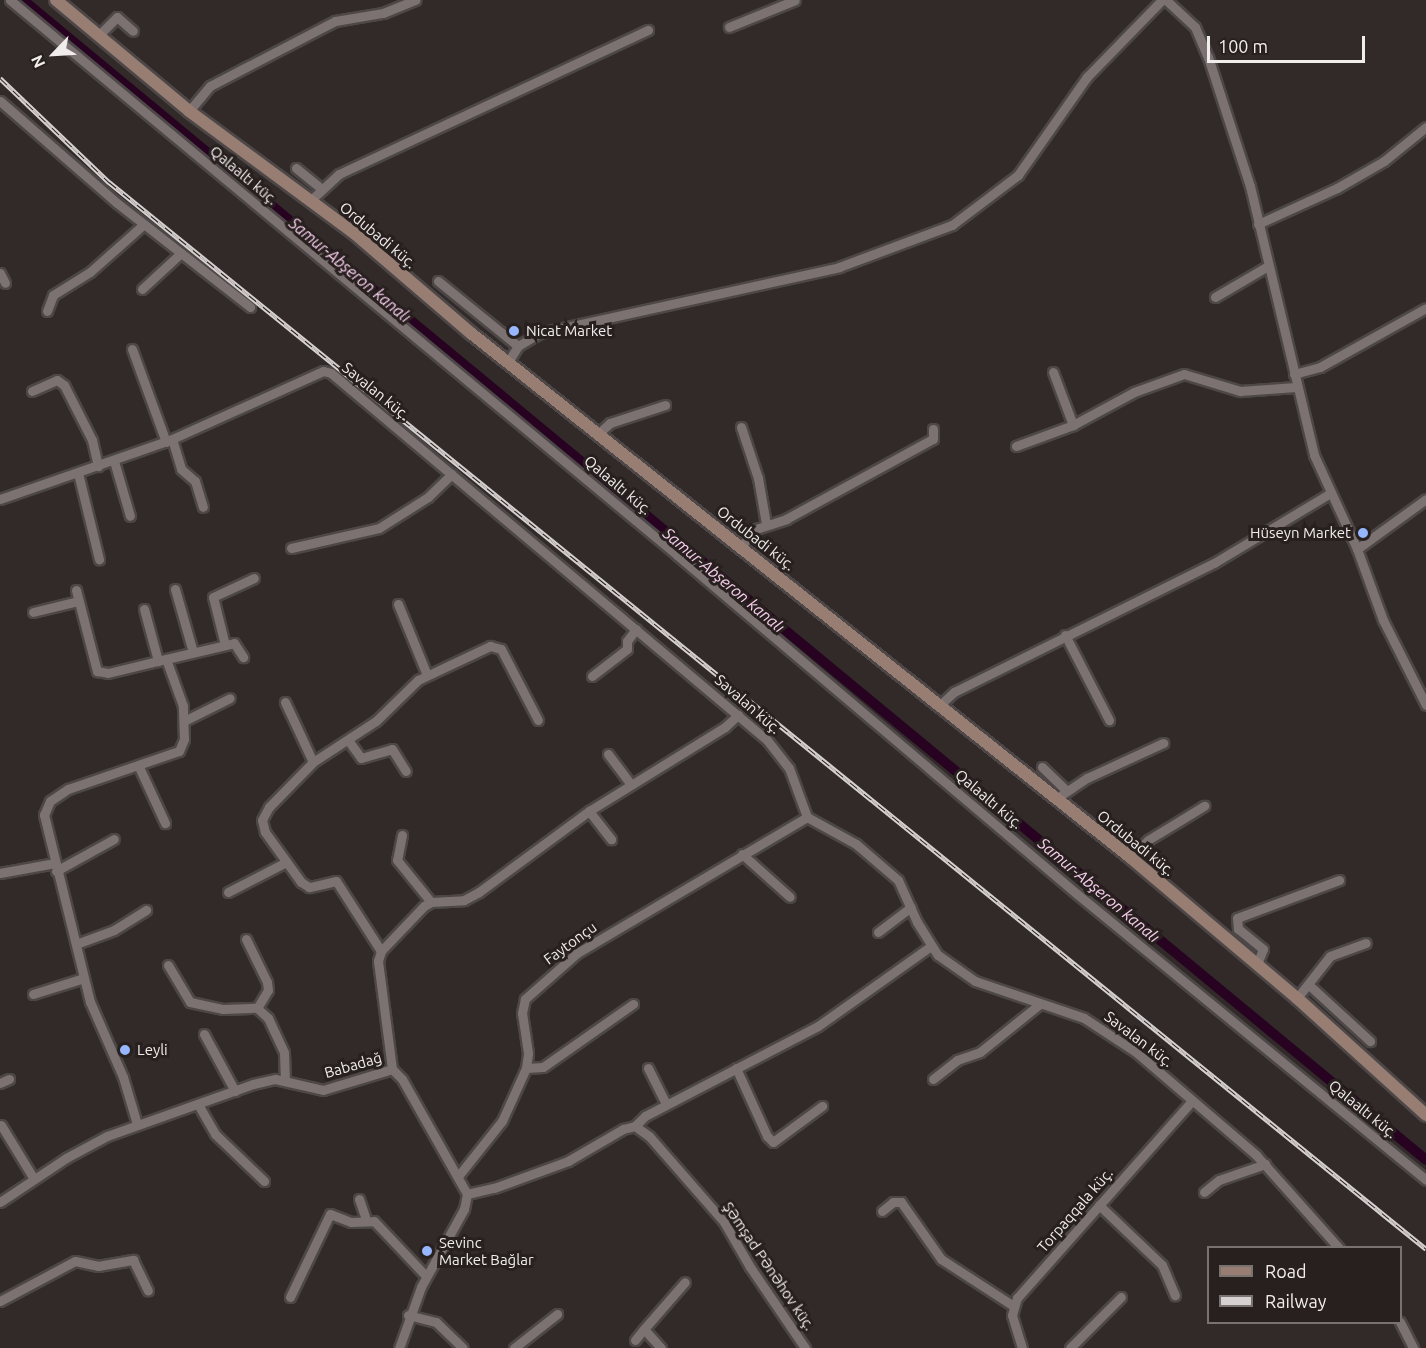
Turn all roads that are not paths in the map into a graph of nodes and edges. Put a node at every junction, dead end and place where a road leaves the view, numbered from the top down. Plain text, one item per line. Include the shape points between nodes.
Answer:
1 (10, 0) edge
2 (56, 0) edge
3 (416, 0) edge
4 (795, 0) edge
5 (1164, 0) edge
6 (729, 27) dead end
7 (648, 30) dead end
8 (134, 31) dead end
9 (98, 36) junction
10 (0, 101) edge
11 (189, 111) junction
12 (1426, 127) edge
13 (296, 168) dead end
14 (321, 188) junction
15 (311, 200) junction
16 (144, 224) junction
17 (1258, 224) junction
18 (181, 253) junction
19 (1268, 266) junction
20 (0, 273) edge
21 (438, 281) dead end
22 (5, 283) dead end
23 (142, 289) dead end
24 (1215, 297) dead end
25 (250, 307) dead end
26 (1426, 308) edge
27 (47, 311) dead end
28 (518, 346) junction
29 (132, 349) dead end
30 (508, 362) junction
31 (1053, 372) dead end
32 (1294, 374) junction
33 (1296, 387) junction
34 (32, 391) dead end
35 (665, 405) dead end
36 (1073, 425) junction
37 (741, 427) dead end
38 (933, 429) dead end
39 (598, 434) junction
40 (169, 440) junction
41 (1016, 446) dead end
42 (114, 461) junction
43 (98, 466) junction
44 (78, 473) junction
45 (452, 474) junction
46 (1329, 494) junction
47 (1426, 499) edge
48 (0, 500) edge
49 (203, 507) dead end
50 (130, 516) dead end
51 (766, 524) junction
52 (742, 545) junction
53 (291, 548) dead end
54 (1357, 549) junction
55 (99, 560) dead end
56 (254, 578) dead end
57 (175, 589) dead end
58 (76, 590) dead end
59 (78, 601) junction
60 (398, 604) dead end
61 (144, 609) dead end
62 (33, 612) dead end
63 (636, 628) junction
64 (1065, 635) junction
65 (225, 645) junction
66 (193, 652) junction
67 (243, 657) dead end
68 (162, 660) junction
69 (427, 675) junction
70 (592, 676) dead end
71 (231, 698) dead end
72 (285, 702) dead end
73 (941, 704) junction
74 (1426, 705) edge
75 (738, 715) junction
76 (538, 720) dead end
77 (1109, 720) dead end
78 (184, 721) junction
79 (348, 740) junction
80 (1163, 743) dead end
81 (608, 754) dead end
82 (313, 762) junction
83 (139, 767) junction
84 (1041, 767) dead end
85 (406, 771) dead end
86 (630, 783) junction
87 (1061, 794) junction
88 (1204, 806) dead end
89 (590, 811) junction
90 (807, 817) junction
91 (165, 824) dead end
92 (402, 835) dead end
93 (114, 838) dead end
94 (611, 839) dead end
95 (742, 854) junction
96 (1130, 857) junction
97 (286, 862) junction
98 (56, 867) junction
99 (0, 873) edge
100 (1339, 880) dead end
101 (228, 892) dead end
102 (790, 897) dead end
103 (431, 902) junction
104 (910, 907) junction
105 (146, 910) dead end
106 (878, 932) dead end
107 (246, 939) dead end
108 (1366, 943) dead end
109 (76, 944) junction
110 (931, 946) junction
111 (381, 951) junction
112 (1257, 964) junction
113 (168, 965) dead end
114 (84, 978) junction
115 (1309, 985) junction
116 (33, 994) dead end
117 (1297, 998) junction
118 (633, 1004) dead end
119 (1040, 1004) junction
120 (257, 1008) junction
121 (204, 1034) dead end
122 (1370, 1041) dead end
123 (526, 1068) junction
124 (648, 1068) dead end
125 (736, 1068) junction
126 (392, 1069) junction
127 (933, 1078) dead end
128 (285, 1081) junction
129 (235, 1092) junction
130 (1191, 1102) junction
131 (666, 1104) junction
132 (199, 1106) junction
133 (822, 1106) dead end
134 (1426, 1115) edge
135 (137, 1124) junction
136 (1, 1125) edge
137 (635, 1126) junction
138 (1265, 1164) junction
139 (459, 1174) junction
140 (34, 1179) junction
141 (1426, 1180) edge
142 (264, 1181) dead end
143 (1204, 1192) dead end
144 (467, 1194) junction
145 (359, 1199) dead end
146 (0, 1202) edge
147 (1099, 1205) junction
148 (882, 1211) dead end
149 (366, 1219) junction
150 (1337, 1246) edge
151 (426, 1276) junction
152 (685, 1282) dead end
153 (148, 1291) dead end
154 (1175, 1295) dead end
155 (290, 1297) dead end
156 (1121, 1297) dead end
157 (0, 1301) edge
158 (1012, 1305) junction
159 (557, 1314) dead end
160 (408, 1315) junction
161 (1401, 1324) edge
162 (644, 1329) junction
163 (635, 1340) dead end
164 (1021, 1345) edge
165 (399, 1348) edge
166 (463, 1348) edge
167 (514, 1348) edge
168 (661, 1348) edge
169 (805, 1348) edge
170 (1011, 1348) edge
171 (1070, 1348) edge
172 (1413, 1348) edge

1 - 141 street, Qalaaltı küç. via 678,555 1068,886
2 - 9 street, Ordubadi küç.
3 - 11 street via 383,13 334,21 210,86
4 - 6 street
5 - 17 street via 1187,17 1201,38 1240,153
5 - 28 street via 1087,77 1018,174 952,225 839,267 540,333
7 - 14 street via 339,174
8 - 9 street via 117,17
9 - 11 street, Ordubadi küç.
10 - 16 street
11 - 15 street, Ordubadi küç.
12 - 17 street via 1384,161 1337,189
13 - 14 street
14 - 15 street
15 - 30 street, Ordubadi küç.
16 - 18 street
16 - 27 street via 90,272 53,295
17 - 19 street
18 - 23 street
18 - 25 street
19 - 24 street
19 - 32 street
20 - 22 street
21 - 28 street
26 - 32 street via 1320,367
28 - 30 street
29 - 40 street
30 - 39 street, Ordubadi küç.
31 - 36 street
32 - 33 street
33 - 36 street via 1240,391 1184,374 1134,392
33 - 46 street
34 - 43 street via 57,380 64,385 92,440
35 - 39 street via 610,423
36 - 41 street
37 - 51 street via 758,478
38 - 51 street via 929,442 786,519
39 - 52 street, Ordubadi küç.
40 - 42 street
40 - 45 street, Savalan küç. via 323,371 342,381
40 - 49 street via 181,469 195,481
42 - 43 street
42 - 50 street
43 - 44 street
44 - 48 street
44 - 55 street
45 - 53 street via 428,497 379,528
45 - 63 street, Savalan küç.
46 - 54 street
46 - 64 street via 1186,578
47 - 54 street
51 - 52 street
52 - 73 street, Ordubadi küç.
54 - 74 street via 1383,620
56 - 65 street via 213,597
57 - 66 street
58 - 59 street
59 - 62 street
59 - 68 street via 97,671 108,673
60 - 69 street
61 - 68 street
63 - 70 street via 627,641 627,650
63 - 75 street, Savalan küç.
64 - 73 street via 954,692
64 - 77 street
65 - 66 street
65 - 67 street via 234,644
66 - 68 street
68 - 78 street via 180,696
69 - 76 street via 496,646
69 - 79 street via 376,721
71 - 78 street
72 - 82 street
73 - 87 street, Ordubadi küç.
75 - 86 street via 725,727
75 - 90 street, Savalan küç. via 781,754
78 - 83 street via 179,751
79 - 82 street
79 - 85 street via 361,758 392,749
80 - 87 street
81 - 86 street
82 - 97 street via 262,820 265,832
83 - 91 street
83 - 98 street via 68,789 50,801 44,816
84 - 87 street
86 - 89 street
87 - 96 street, Ordubadi küç.
88 - 96 street via 1148,840
89 - 94 street
89 - 103 street via 470,897
90 - 95 street, Faytonçu
90 - 104 street, Savalan küç. via 874,858 903,887
92 - 103 street via 396,860
93 - 98 street
95 - 102 street
95 - 123 street, Faytonçu via 577,953 525,999 522,1013 528,1053
96 - 112 street, Ordubadi küç.
97 - 101 street
97 - 111 street via 305,886 336,881
98 - 99 street
98 - 109 street
100 - 112 street via 1237,918 1238,928 1263,949
103 - 111 street
104 - 106 street
104 - 110 street, Savalan küç.
105 - 109 street via 114,930
107 - 120 street via 267,982 268,990
108 - 115 street via 1330,956
109 - 114 street
110 - 119 street, Savalan küç. via 975,981
110 - 125 street via 818,1026
111 - 126 street via 378,969
112 - 117 street, Ordubadi küç.
113 - 120 street via 190,1002 223,1009
114 - 116 street
114 - 135 street
115 - 117 street
115 - 122 street
117 - 134 street, Ordubadi küç.
118 - 123 street via 543,1066
119 - 127 street via 980,1052 957,1060
119 - 130 street, Savalan küç. via 1096,1024 1150,1063
120 - 128 street via 278,1035 286,1065
121 - 129 street
123 - 139 street, Faytonçu via 502,1121
124 - 131 street
125 - 131 street
125 - 133 street via 773,1142
126 - 128 street, Babadağ via 323,1090
126 - 139 street, Babadağ via 402,1079
128 - 129 street, Babadağ via 266,1080
129 - 132 street, Babadağ
130 - 138 street, Savalan küç.
130 - 147 street, Torpaqqala küç.
131 - 137 street
132 - 135 street, Babadağ
132 - 142 street via 215,1134
135 - 140 street, Babadağ via 83,1148
136 - 140 street
137 - 144 street via 568,1161
137 - 169 street, Şəmşad Pənəhov küç. via 649,1136 724,1222
138 - 143 street via 1219,1180
138 - 150 street, Savalan küç.
139 - 144 street, Babadağ
140 - 146 street, Babadağ
144 - 151 street via 464,1209
145 - 149 street
147 - 154 street via 1162,1265
147 - 158 street, Torpaqqala küç.
148 - 158 street via 893,1202 901,1202 941,1259
149 - 151 street via 374,1221
149 - 155 street via 351,1222 328,1216
151 - 160 street
152 - 162 street
153 - 157 street via 133,1260 98,1266 75,1261
156 - 171 street
158 - 164 street
159 - 167 street
160 - 165 street
160 - 166 street via 436,1322
161 - 172 street
162 - 163 street
162 - 168 street
164 - 170 street

